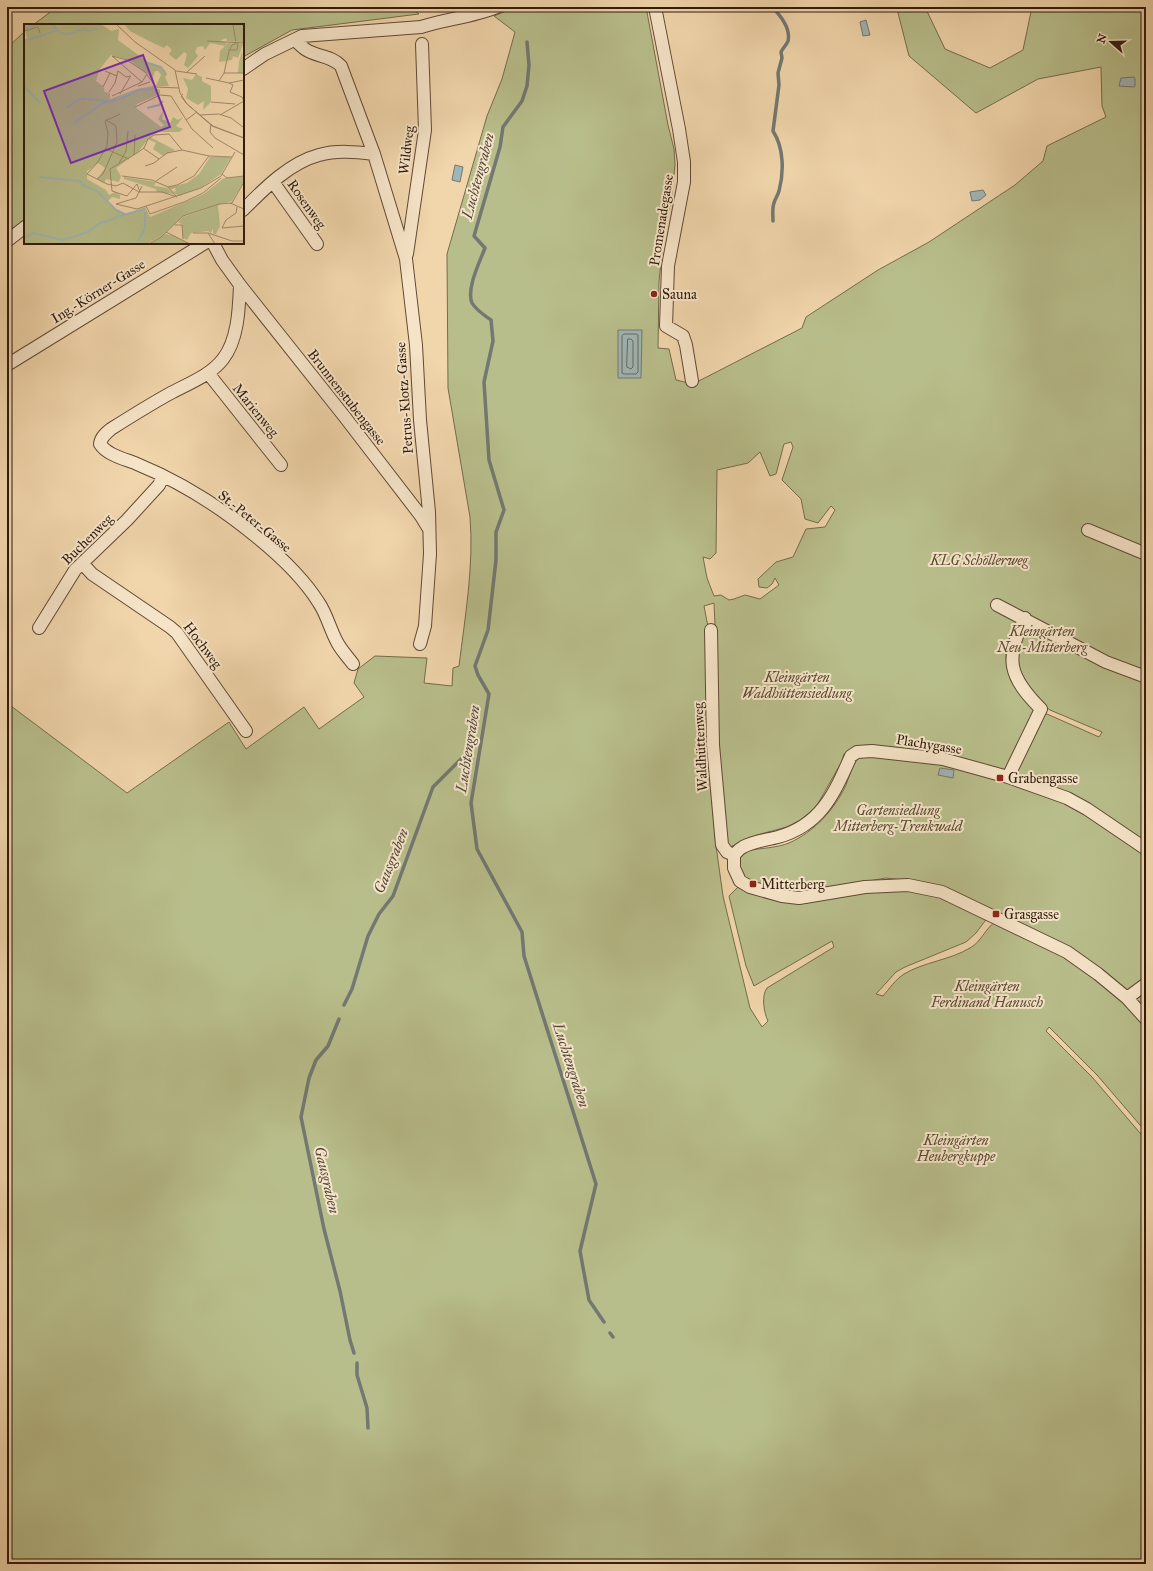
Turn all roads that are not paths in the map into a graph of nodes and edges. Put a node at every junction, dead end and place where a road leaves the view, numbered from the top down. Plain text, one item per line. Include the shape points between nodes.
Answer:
1 (497, 7) edge
2 (655, 7) edge
3 (295, 40) junction
4 (422, 44) dead end
5 (244, 68) edge
6 (374, 154) junction
7 (273, 182) junction
8 (244, 209) edge
9 (24, 229) edge
10 (7, 241) edge
11 (203, 244) edge
12 (214, 244) edge
13 (317, 244) dead end
14 (406, 259) junction
15 (240, 285) junction
16 (7, 365) edge
17 (208, 374) junction
18 (692, 381) dead end
19 (281, 465) dead end
20 (163, 476) junction
21 (430, 529) junction
22 (1088, 530) dead end
23 (1146, 554) edge
24 (83, 564) junction
25 (997, 604) dead end
26 (1025, 618) junction
27 (39, 628) dead end
28 (711, 630) dead end
29 (420, 644) dead end
30 (353, 664) dead end
31 (1146, 678) edge
32 (246, 731) dead end
33 (1008, 777) junction
34 (1146, 849) edge
35 (734, 855) junction
36 (1146, 984) edge
37 (1128, 998) junction
38 (1146, 1019) edge

1 - 3 street via 421,27 302,36
2 - 18 street, Promenadegasse via 684,162 684,182 668,266 666,326 682,336
3 - 5 street via 265,54
3 - 6 street, Petrus-Klotz-Gasse via 306,50 337,61 341,66
4 - 14 street, Wildweg via 425,130
6 - 7 street via 351,151 320,155 292,168
6 - 14 street, Petrus-Klotz-Gasse
7 - 8 street
7 - 13 street, Rosenweg
9 - 10 street
11 - 16 street, Ing.-Körner-Gasse
12 - 15 street, Brunnenstubengasse
14 - 21 street, Petrus-Klotz-Gasse via 416,345
15 - 17 street via 239,305 230,345 223,359
15 - 21 street, Brunnenstubengasse
17 - 19 street, Marienweg
17 - 20 street, St.-Peter-Gasse via 111,429 100,440 100,444 106,449
20 - 24 street, Buchenweg via 149,496
20 - 30 street, St.-Peter-Gasse via 221,511 282,560 319,603 337,643
21 - 29 street, Petrus-Klotz-Gasse via 426,619
22 - 23 street
24 - 27 street, Buchenweg via 75,570
24 - 32 street, Hochweg via 92,574 177,633
25 - 26 street
26 - 31 street via 1106,662
26 - 33 street via 1012,649 1014,668 1027,695 1041,709
28 - 35 street, Waldhüttenweg via 713,746 722,845 727,852
33 - 34 street, Plachygasse via 1067,798
33 - 35 street, Plachygasse via 943,759 857,752 851,756 822,810 809,823 782,836 742,847
35 - 37 street via 734,868 740,881 750,888 782,896 799,898 865,887 908,885 942,892 1067,952
36 - 37 street
37 - 38 street

